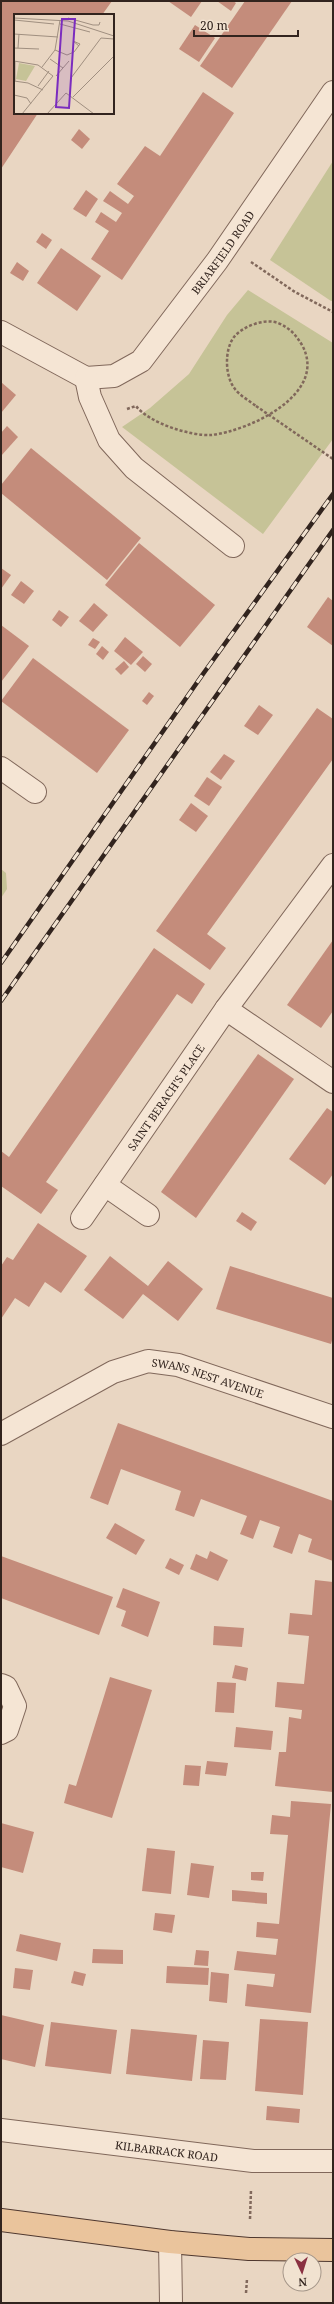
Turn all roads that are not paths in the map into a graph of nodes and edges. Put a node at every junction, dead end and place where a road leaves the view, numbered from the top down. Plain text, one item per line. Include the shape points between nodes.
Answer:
1 (333, 92) edge
2 (1, 332) edge
3 (86, 378) junction
4 (233, 546) dead end
5 (1, 768) edge
6 (35, 792) dead end
7 (333, 865) edge
8 (226, 1009) junction
9 (333, 1082) edge
10 (104, 1185) junction
11 (148, 1215) dead end
12 (82, 1218) dead end
13 (333, 1417) edge
14 (1, 1434) edge
15 (1, 1685) edge
16 (1, 1733) edge
17 (1, 2130) edge
18 (333, 2161) edge
19 (1, 2220) edge
20 (170, 2242) junction
21 (333, 2250) edge
22 (171, 2303) edge

1 - 3 street, BRIARFIELD ROAD via 227,247 141,361 114,376
2 - 3 street
3 - 4 street via 90,397 109,440 134,468
5 - 6 street
7 - 8 street, SAINT BERACH'S PLACE
8 - 9 street
8 - 10 street, SAINT BERACH'S PLACE
10 - 11 street
10 - 12 street, SAINT BERACH'S PLACE
13 - 14 street, SWANS NEST AVENUE via 178,1365 148,1361 113,1372
15 - 16 street via 6,1687 15,1706 7,1730
17 - 18 street, KILBARRACK ROAD via 253,2161
19 - 20 main road
20 - 21 main road via 249,2249
20 - 22 street

